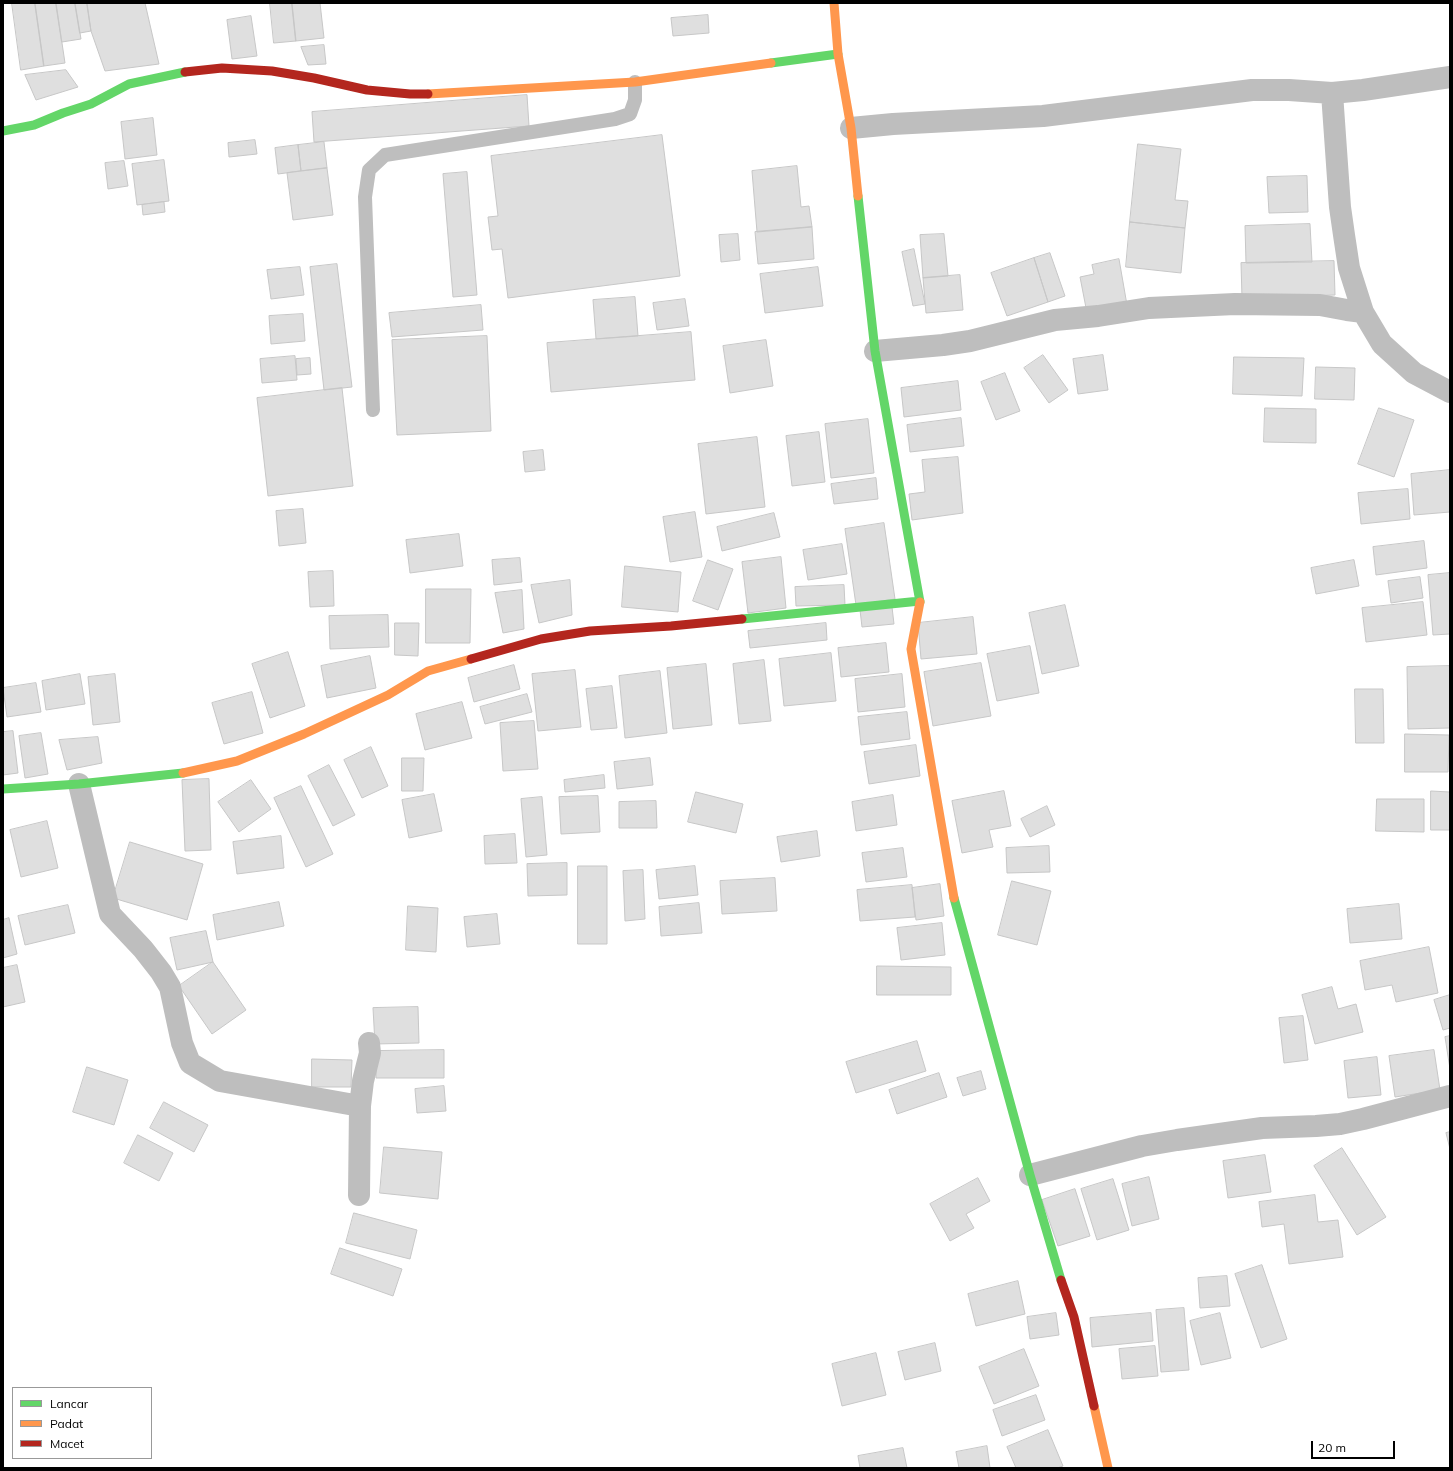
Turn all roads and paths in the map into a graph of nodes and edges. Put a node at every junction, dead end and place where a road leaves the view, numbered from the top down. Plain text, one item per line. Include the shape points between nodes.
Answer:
1 (834, 3) edge
2 (838, 54) junction
3 (1450, 77) edge
4 (635, 82) junction
5 (1332, 93) junction
6 (850, 128) junction
7 (3, 131) edge
8 (1363, 312) junction
9 (875, 351) junction
10 (1450, 392) edge
11 (373, 410) dead end
12 (920, 601) junction
13 (79, 784) junction
14 (3, 789) edge
15 (369, 1043) dead end
16 (1450, 1096) edge
17 (360, 1106) junction
18 (1030, 1175) junction
19 (359, 1195) dead end
20 (1108, 1468) edge

1 - 2 street
2 - 4 street
2 - 6 street
3 - 5 street
4 - 7 street via 410,94 367,90 272,71 222,68 176,73 129,84 91,104 34,125
4 - 11 lane via 635,100 630,114 615,119 386,155 369,170 365,197
5 - 6 street via 1252,90 1043,116
5 - 8 street via 1342,221 1349,268
6 - 9 street
8 - 9 street via 1320,305 1235,304 1149,308 1055,320 943,346
8 - 10 street via 1382,344 1414,373
9 - 12 street
12 - 13 street via 590,631 542,639 428,670 388,695 304,734 237,761 190,772
12 - 18 street via 911,649 953,893
13 - 14 street
13 - 17 street via 110,914 143,949 170,987 182,1043 190,1063 220,1081
15 - 17 street via 370,1053
16 - 18 street via 1340,1124 1262,1128 1142,1146
17 - 19 street
18 - 20 street via 1074,1317

